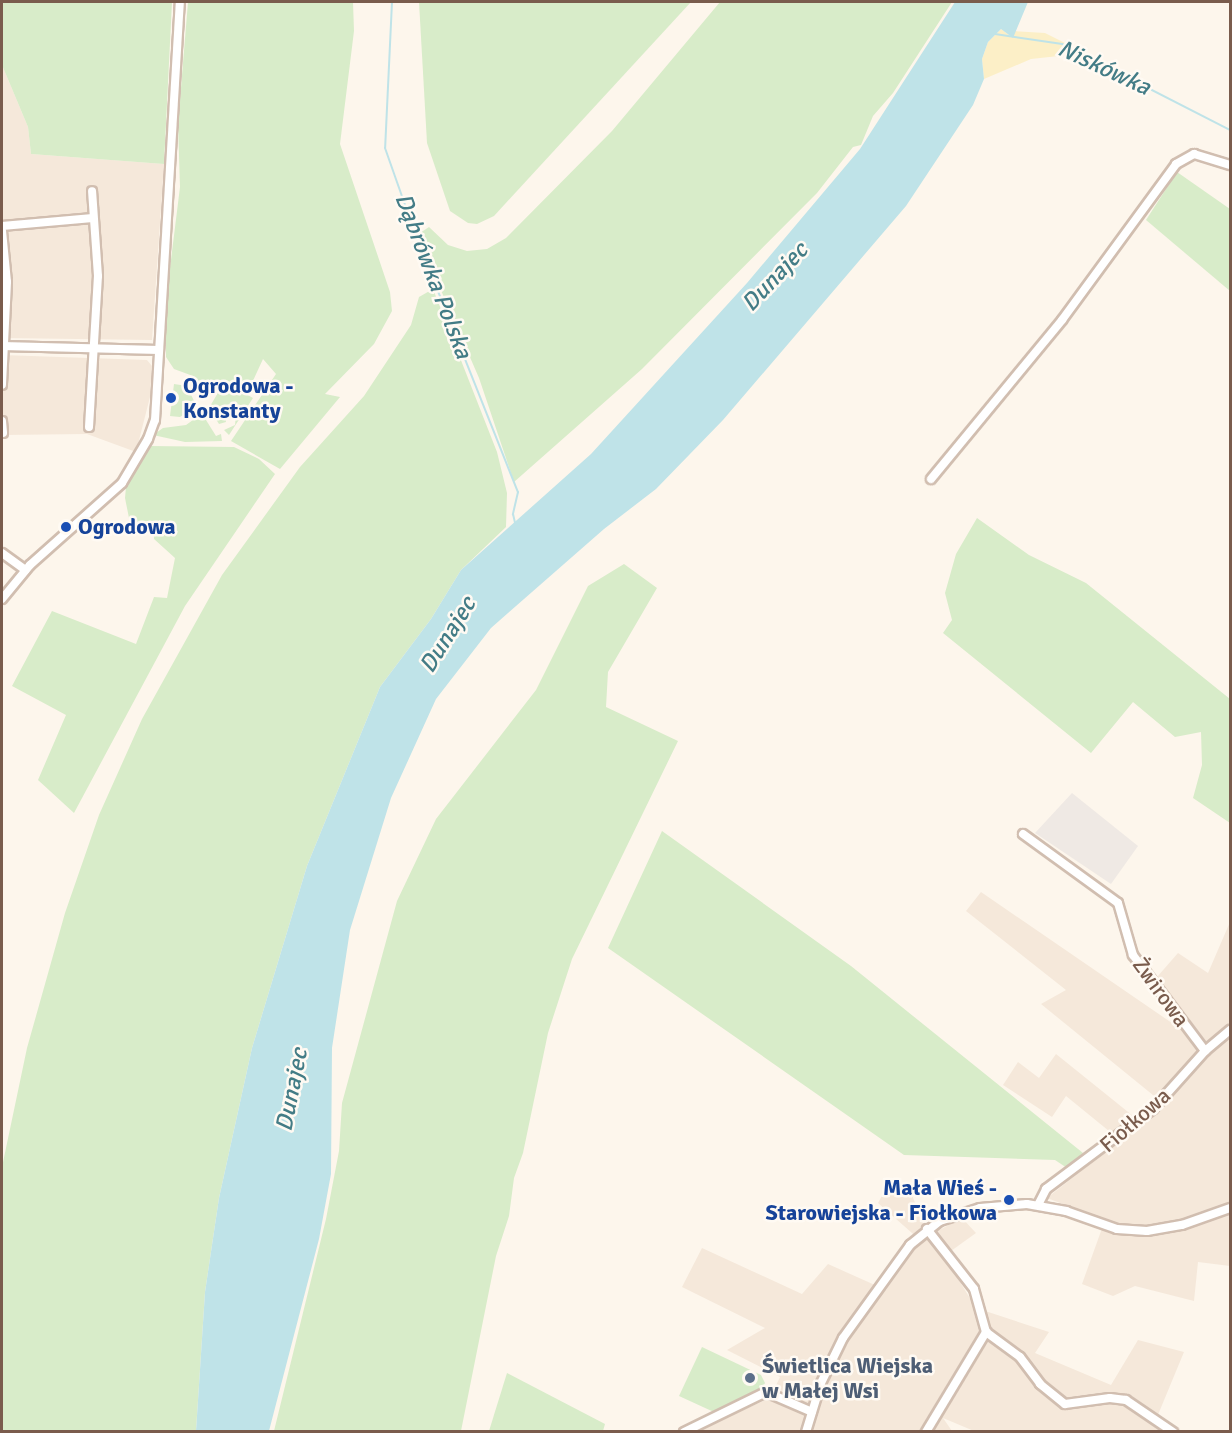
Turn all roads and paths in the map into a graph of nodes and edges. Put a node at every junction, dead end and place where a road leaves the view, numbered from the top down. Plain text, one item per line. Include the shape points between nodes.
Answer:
1 (180, 2) edge
2 (1230, 165) edge
3 (92, 191) dead end
4 (93, 218) junction
5 (2, 228) edge
6 (3, 346) edge
7 (92, 349) junction
8 (159, 350) junction
9 (2, 385) edge
10 (2, 421) edge
11 (89, 427) dead end
12 (3, 433) edge
13 (931, 479) dead end
14 (2, 553) edge
15 (25, 570) junction
16 (2, 599) edge
17 (1023, 834) dead end
18 (1230, 1030) edge
19 (1205, 1052) junction
20 (1038, 1205) junction
21 (1230, 1208) edge
22 (927, 1229) junction
23 (986, 1332) junction
24 (812, 1412) junction
25 (684, 1431) edge
26 (806, 1431) edge
27 (926, 1431) edge
28 (1173, 1431) edge

1 - 8 street
2 - 13 street via 1194,154 1176,164 1030,361
3 - 4 street
4 - 5 street
4 - 7 street via 98,276
5 - 6 street via 7,282
6 - 7 street
6 - 9 street
7 - 8 street
7 - 11 street
8 - 15 street via 155,420 135,464 122,483
10 - 12 street
14 - 15 street
15 - 16 street
17 - 19 street, Żwirowa via 1118,903 1132,955
18 - 19 street, Fiołkowa
19 - 20 street, Fiołkowa via 1153,1109 1046,1190
20 - 21 street via 1138,1231 1182,1225
20 - 22 street via 980,1208 951,1216
22 - 23 street via 974,1289
22 - 24 street via 910,1245 843,1338 829,1361
23 - 27 street
23 - 28 street via 1020,1357 1040,1384 1065,1404 1110,1398 1126,1400
24 - 25 street via 766,1392
24 - 26 street

